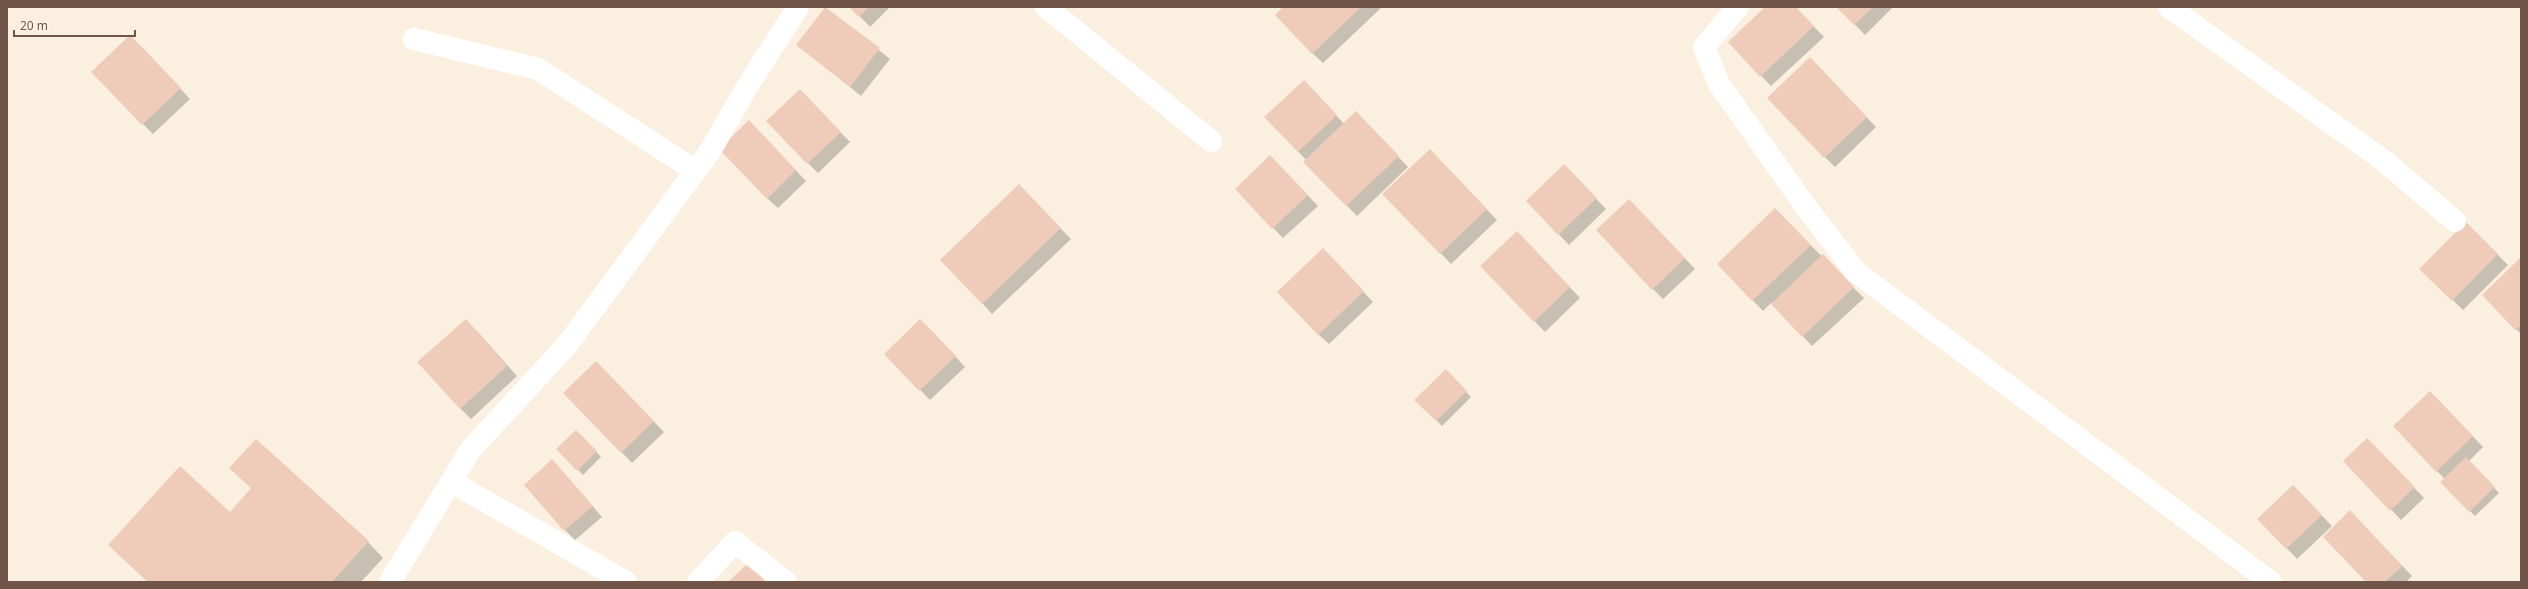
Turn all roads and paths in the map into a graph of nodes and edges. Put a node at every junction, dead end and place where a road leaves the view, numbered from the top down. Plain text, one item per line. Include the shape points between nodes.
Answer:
1 (798, 7) edge
2 (1046, 7) edge
3 (1738, 7) edge
4 (2169, 7) edge
5 (414, 39) dead end
6 (1211, 141) dead end
7 (696, 171) junction
8 (2455, 221) dead end
9 (452, 482) junction
10 (390, 582) edge
11 (626, 582) edge
12 (698, 582) edge
13 (786, 582) edge
14 (2271, 582) edge

1 - 7 street
2 - 6 street
3 - 14 street via 1704,47 1719,84 1806,207 1856,272
4 - 8 street via 2383,160
5 - 7 street via 538,69
7 - 9 street via 567,345 471,449
9 - 10 street
9 - 11 street
12 - 13 street via 735,542

